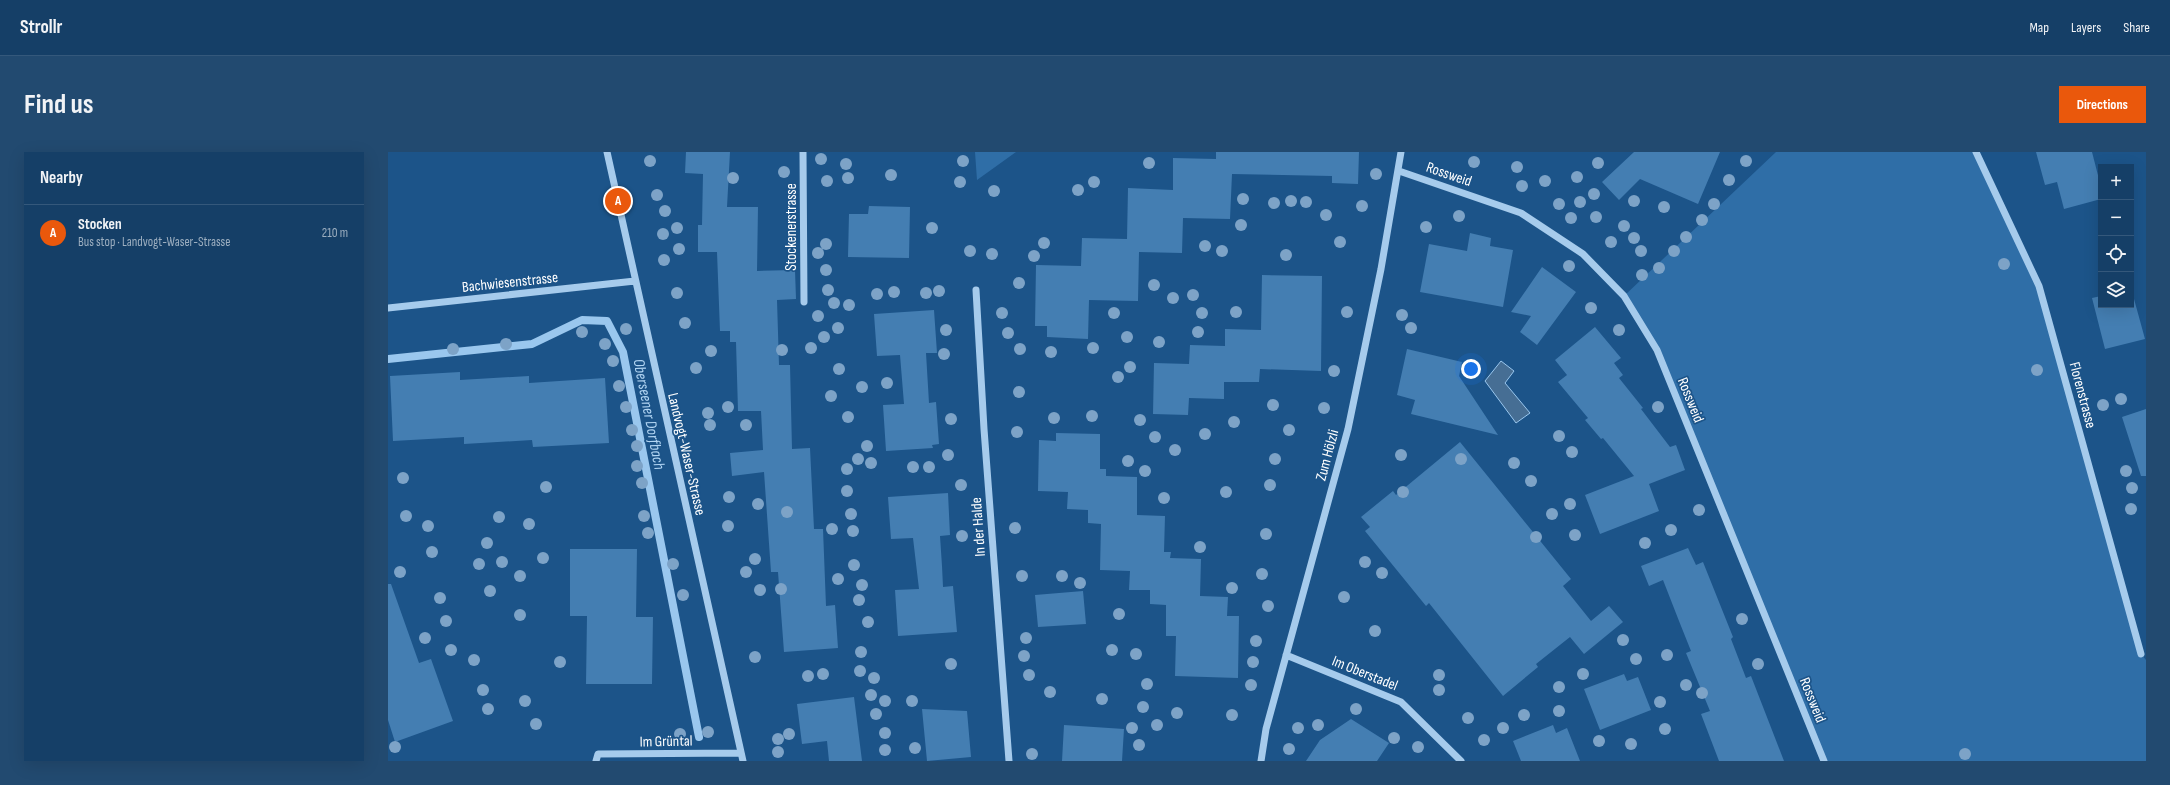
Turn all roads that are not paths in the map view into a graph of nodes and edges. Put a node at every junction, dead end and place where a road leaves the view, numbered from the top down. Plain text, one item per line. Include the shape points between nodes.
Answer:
1 (607, 152) edge
2 (803, 152) edge
3 (1401, 152) edge
4 (1976, 152) edge
5 (1399, 171) junction
6 (635, 281) junction
7 (976, 290) dead end
8 (804, 302) dead end
9 (388, 308) edge
10 (2141, 654) dead end
11 (1286, 655) junction
12 (741, 753) junction
13 (596, 761) edge
14 (743, 761) edge
15 (1010, 761) edge
16 (1262, 761) edge
17 (1461, 761) edge
18 (1824, 761) edge

1 - 6 street, Landvogt-Waser-Strasse
2 - 8 street, Stockenerstrasse
3 - 5 street, Zum Hölzli
4 - 10 street, Florenstrasse via 2039,286
5 - 11 street, Zum Hölzli via 1382,269 1348,429
5 - 18 street, Rossweid via 1521,213 1583,254 1624,296 1657,350
6 - 9 street, Bachwiesenstrasse
6 - 12 street, Landvogt-Waser-Strasse
7 - 15 street, In der Halde
11 - 16 street, Zum Hölzli via 1266,728
11 - 17 street, Im Oberstadel via 1401,702
12 - 13 street, Im Grüntal via 598,754
12 - 14 street, Landvogt-Waser-Strasse

